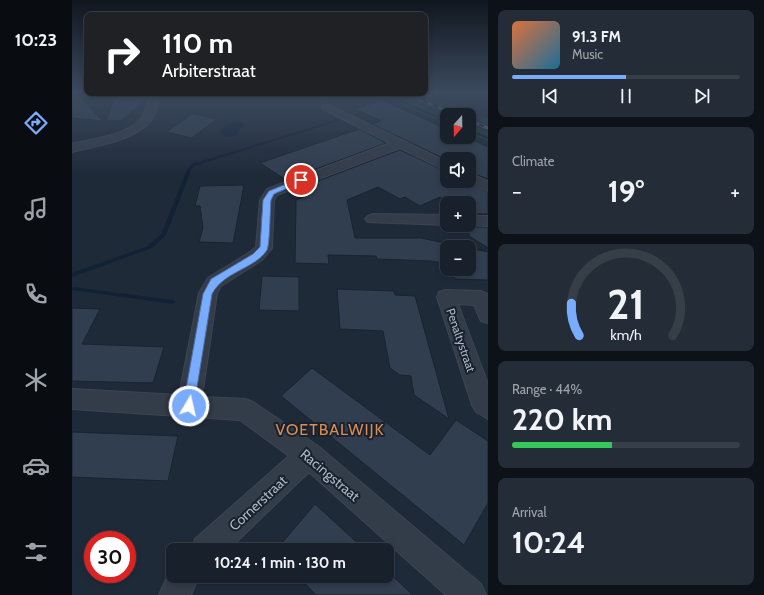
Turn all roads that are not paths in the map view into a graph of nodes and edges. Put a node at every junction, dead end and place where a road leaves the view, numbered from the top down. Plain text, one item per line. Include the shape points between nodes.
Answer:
1 (146, 120) edge
2 (352, 120) edge
3 (400, 144) junction
4 (72, 148) edge
5 (440, 164) edge
6 (476, 181) edge
7 (488, 187) edge
8 (373, 219) dead end
9 (440, 220) edge
10 (476, 221) edge
11 (488, 221) edge
12 (488, 316) edge
13 (72, 399) edge
14 (189, 406) junction
15 (488, 408) edge
16 (309, 455) junction
17 (214, 543) edge
18 (180, 583) edge
19 (175, 595) edge
20 (470, 595) edge

1 - 4 street via 136,128 118,136
2 - 3 street
3 - 5 street
3 - 14 street via 272,192 267,200 264,248 256,256 214,282 208,294
6 - 7 street
8 - 9 street
10 - 11 street
12 - 15 street, Penaltystraat via 481,298 446,297 484,405
13 - 14 street, Racingstraat
14 - 16 street, Racingstraat via 245,410
16 - 17 street, Cornerstraat
16 - 20 street, Racingstraat
18 - 19 street

